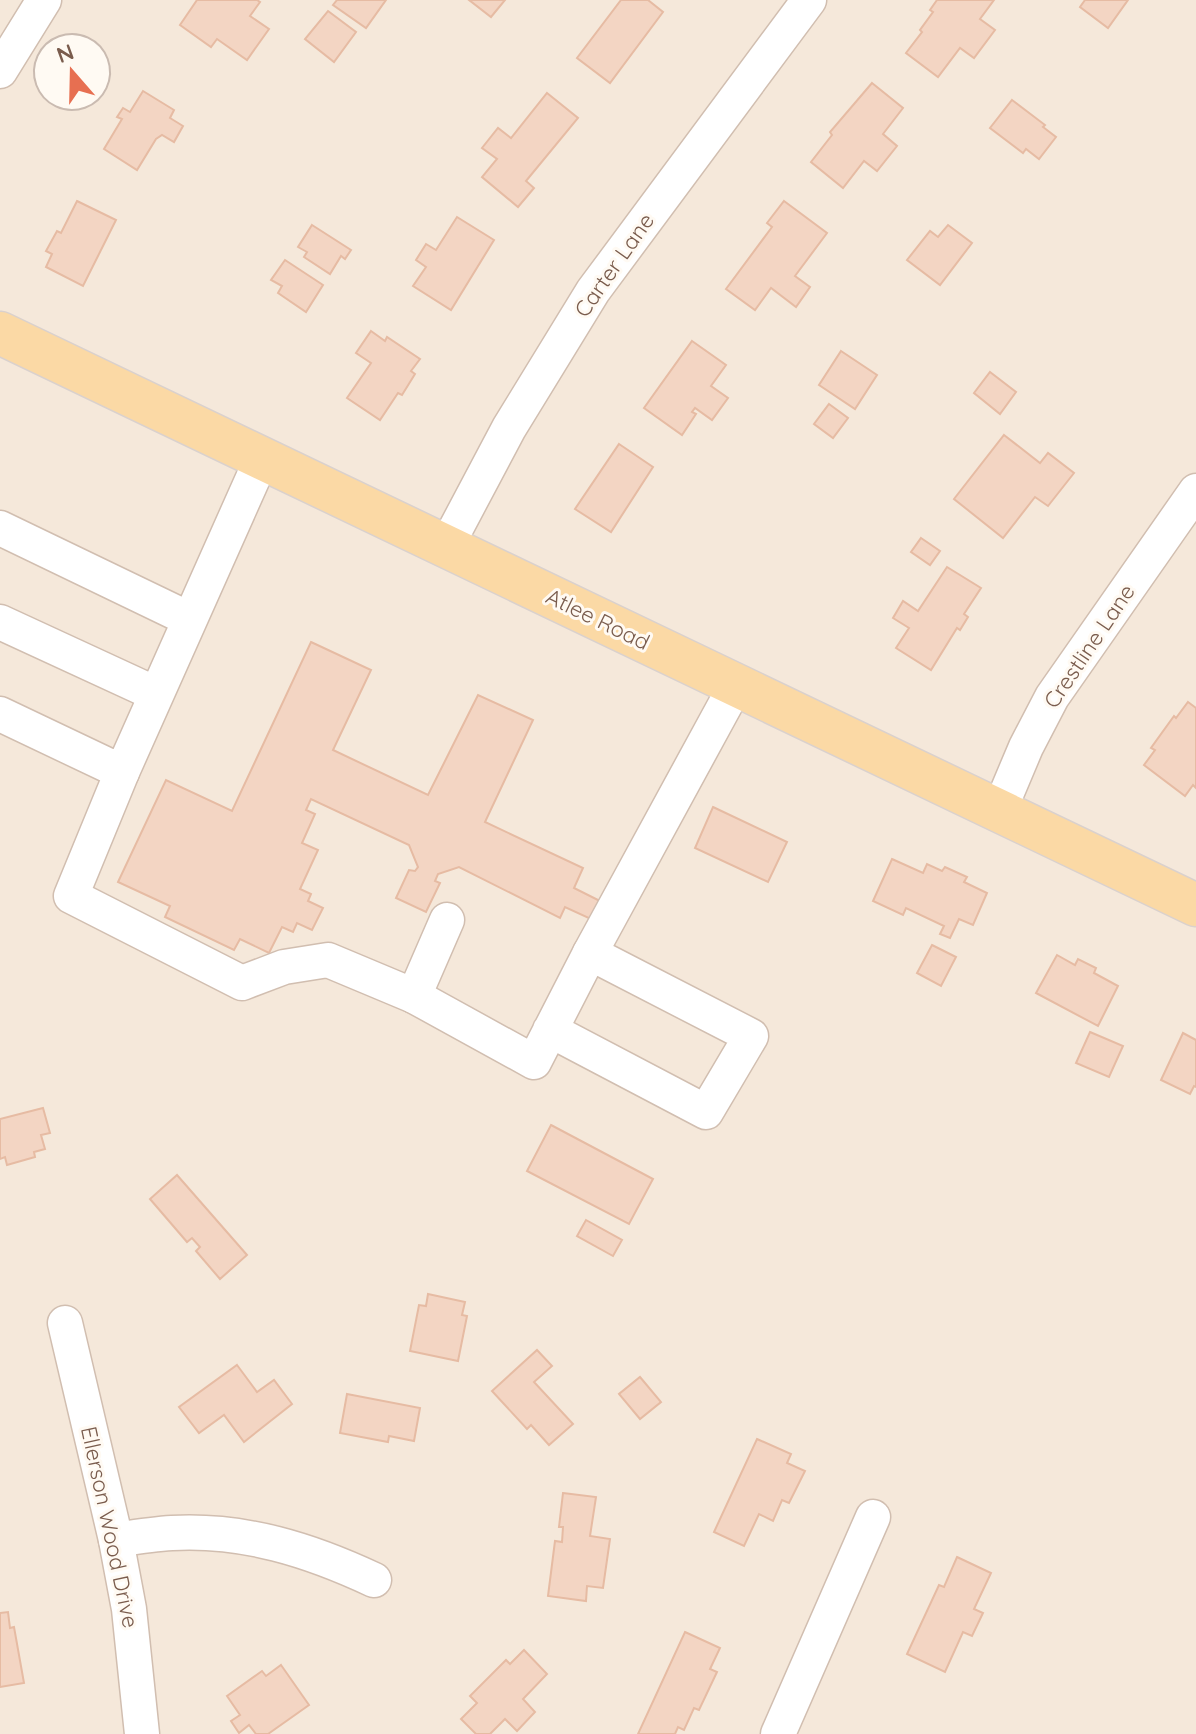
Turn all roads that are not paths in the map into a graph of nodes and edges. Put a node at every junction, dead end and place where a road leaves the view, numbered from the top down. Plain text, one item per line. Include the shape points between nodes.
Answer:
1 (44, 0) edge
2 (809, 0) edge
3 (0, 71) edge
4 (0, 333) edge
5 (262, 458) junction
6 (1196, 491) edge
7 (0, 528) edge
8 (446, 547) junction
9 (189, 619) junction
10 (0, 622) edge
11 (736, 685) junction
12 (156, 694) junction
13 (0, 714) edge
14 (122, 772) junction
15 (999, 811) junction
16 (1196, 905) edge
17 (447, 920) dead end
18 (590, 953) junction
19 (414, 996) junction
20 (550, 1030) junction
21 (65, 1323) dead end
22 (873, 1517) dead end
23 (116, 1540) junction
24 (374, 1580) dead end
25 (142, 1734) edge
26 (778, 1734) edge

1 - 3 street
2 - 8 street, Carter Lane via 593,291 509,428
4 - 5 main road, Atlee Road
5 - 8 main road, Atlee Road
5 - 9 street
6 - 15 street, Crestline Lane via 1052,697
7 - 9 street
8 - 11 main road, Atlee Road
9 - 12 street
10 - 12 street
11 - 15 main road, Atlee Road
11 - 18 street
12 - 14 street
13 - 14 street
14 - 19 street via 71,896 242,983 284,967 328,960
15 - 16 main road, Atlee Road
17 - 19 street
18 - 20 street
18 - 20 street via 751,1036 706,1112
19 - 20 street via 534,1062
21 - 23 street, Ellerson Wood Drive
22 - 26 street
23 - 24 street via 228,1534 324,1557
23 - 25 street, Ellerson Wood Drive

